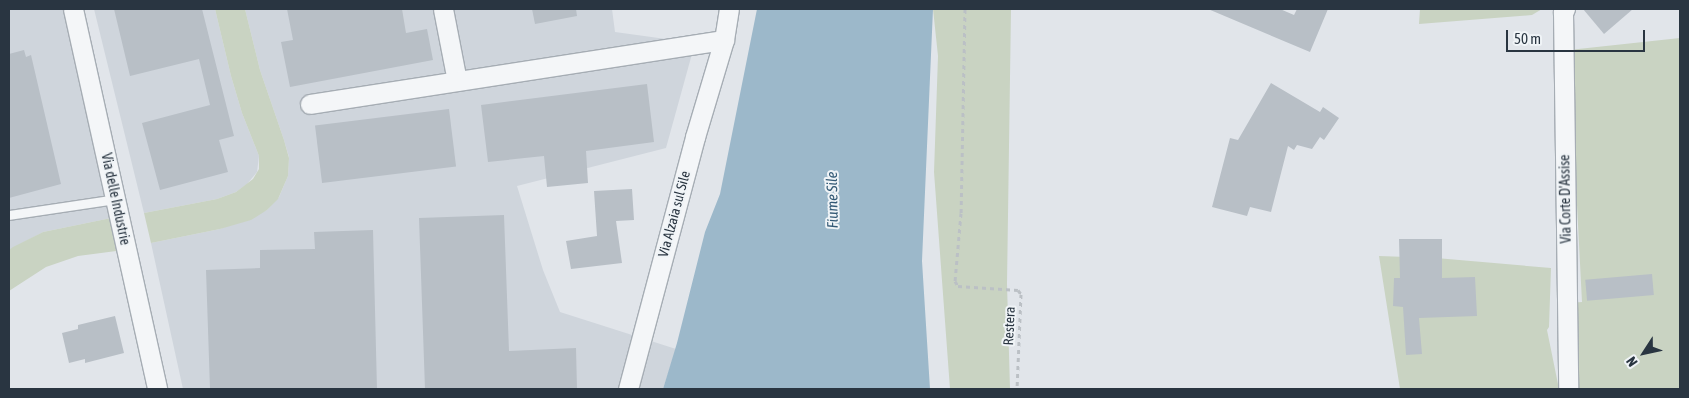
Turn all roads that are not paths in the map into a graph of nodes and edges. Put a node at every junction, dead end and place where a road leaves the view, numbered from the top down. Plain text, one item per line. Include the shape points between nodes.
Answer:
1 (73, 9) edge
2 (443, 9) edge
3 (729, 9) edge
4 (1565, 9) edge
5 (724, 40) junction
6 (458, 81) junction
7 (310, 104) dead end
8 (116, 199) junction
9 (9, 215) edge
10 (157, 389) edge
11 (628, 389) edge
12 (1568, 389) edge

1 - 8 street, Via delle Industrie
2 - 6 street
3 - 5 street, Via Alzaia sul Sile
4 - 12 street, Via Corte D'Assise
5 - 6 street
5 - 11 street, Via Alzaia sul Sile
6 - 7 street
8 - 9 lane
8 - 10 street, Via delle Industrie

